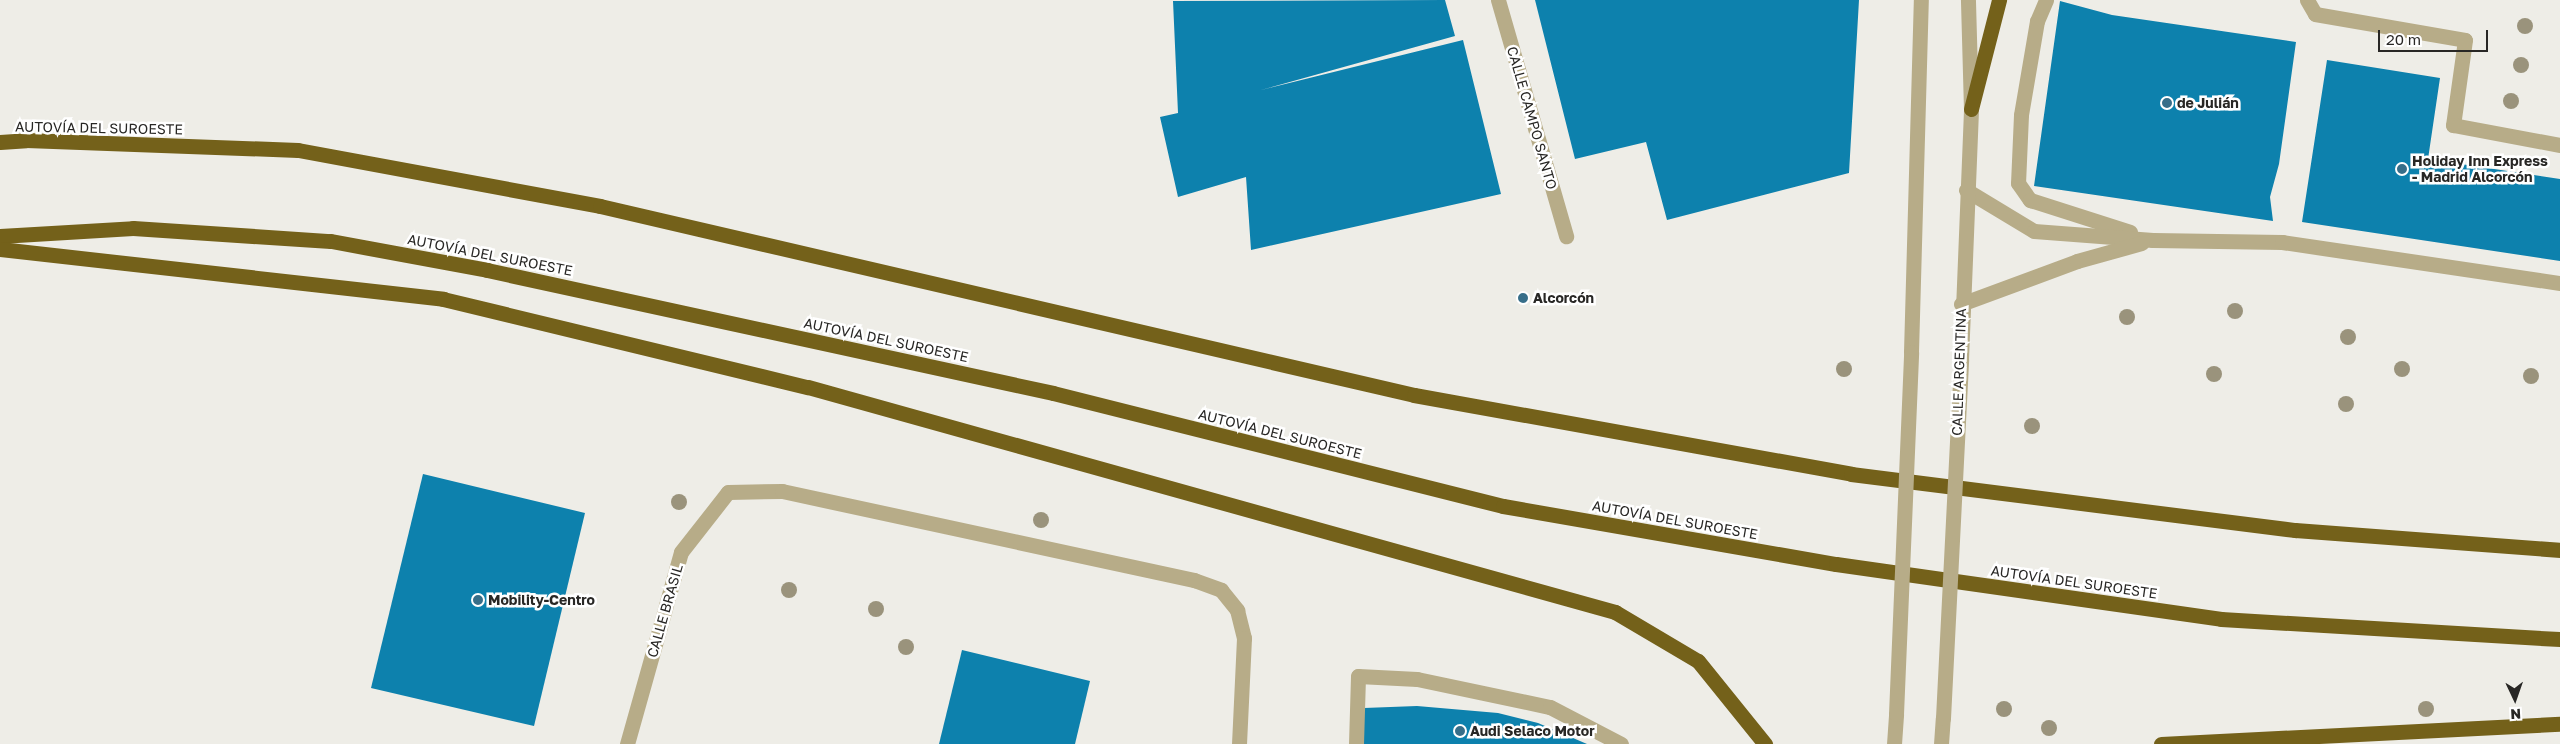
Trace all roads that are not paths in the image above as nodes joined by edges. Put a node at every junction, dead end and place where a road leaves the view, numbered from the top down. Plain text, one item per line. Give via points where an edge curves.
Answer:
1 (1498, 0) edge
2 (1921, 0) edge
3 (1968, 0) edge
4 (1999, 0) edge
5 (2046, 0) edge
6 (2307, 0) edge
7 (1971, 109) junction
8 (0, 142) edge
9 (2560, 145) edge
10 (1966, 190) junction
11 (0, 236) edge
12 (1566, 236) dead end
13 (2153, 240) junction
14 (0, 249) edge
15 (2560, 283) edge
16 (1961, 304) junction
17 (2560, 550) edge
18 (2560, 639) edge
19 (2560, 724) edge
20 (627, 744) edge
21 (1239, 744) edge
22 (1356, 744) edge
23 (1621, 744) edge
24 (1765, 744) edge
25 (1894, 744) edge
26 (1941, 744) edge
27 (2161, 744) edge

1 - 12 street, CALLE CAMPO SANTO
2 - 25 street, bridge via 1911,352
3 - 7 street, CALLE ARGENTINA
4 - 7 highway
5 - 13 street via 2037,21 2021,115 2018,183 2030,200
6 - 9 street via 2316,14 2465,40 2453,125
7 - 10 street, CALLE ARGENTINA
8 - 17 highway, AUTOVÍA DEL SUROESTE via 26,140 298,150 600,206 1414,395 1851,474 2295,530
10 - 13 street via 2034,231
10 - 16 street, CALLE ARGENTINA
11 - 18 highway, AUTOVÍA DEL SUROESTE via 133,228 331,240 487,270 1053,393 1503,506 1836,564 2221,619
13 - 15 street via 2282,242
13 - 16 street via 2078,261
14 - 24 highway via 443,299 808,388 1605,609 1698,662
16 - 26 street, CALLE ARGENTINA, bridge
19 - 27 highway
20 - 21 street, CALLE BRASIL via 682,552 728,492 782,491 1194,580 1221,590 1237,610 1244,638
22 - 23 street via 1358,676 1417,679 1550,707

